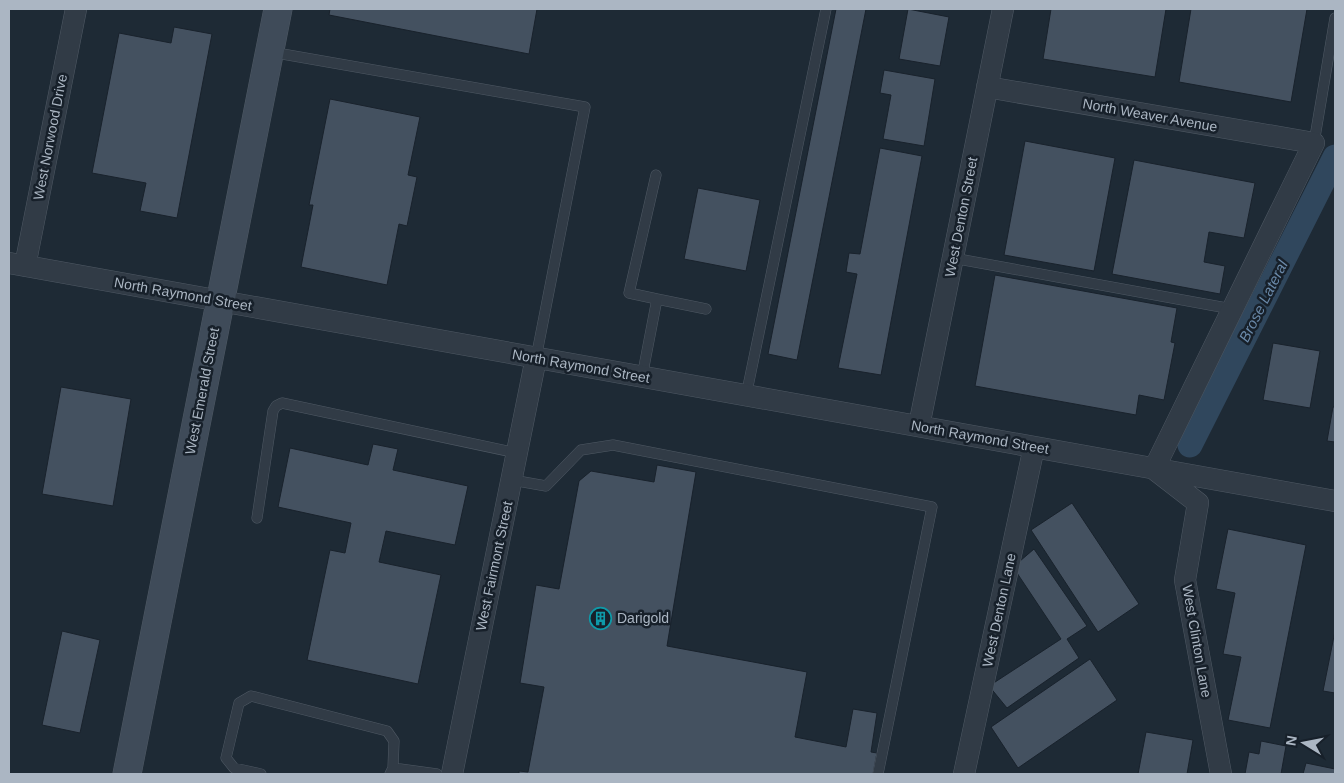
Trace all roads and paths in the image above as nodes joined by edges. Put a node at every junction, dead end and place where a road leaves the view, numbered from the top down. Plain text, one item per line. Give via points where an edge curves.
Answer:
1 (76, 9) edge
2 (278, 9) edge
3 (826, 9) edge
4 (1003, 9) edge
5 (1335, 18) edge
6 (269, 52) junction
7 (987, 87) junction
8 (1314, 143) junction
9 (656, 174) dead end
10 (953, 258) junction
11 (17, 264) edge
12 (657, 299) junction
13 (220, 302) junction
14 (706, 310) dead end
15 (1232, 310) junction
16 (536, 358) junction
17 (642, 377) junction
18 (746, 396) junction
19 (919, 426) junction
20 (1034, 447) junction
21 (517, 453) junction
22 (1154, 469) junction
23 (512, 480) junction
24 (1335, 501) edge
25 (257, 518) dead end
26 (391, 771) edge
27 (127, 774) edge
28 (261, 774) edge
29 (437, 774) edge
30 (452, 774) edge
31 (878, 774) edge
32 (964, 774) edge
33 (1221, 774) edge

1 - 11 street, West Norwood Drive
2 - 6 main road, West Emerald Street
3 - 18 lane
4 - 7 street, West Denton Street
5 - 8 lane
6 - 13 main road, West Emerald Street
6 - 16 lane via 585,108
7 - 8 street, North Weaver Avenue
7 - 10 street, West Denton Street
8 - 15 street
9 - 12 lane via 629,293
10 - 15 lane
10 - 19 street, West Denton Street
11 - 13 street, North Raymond Street
12 - 14 lane
12 - 17 lane
13 - 16 street, North Raymond Street
13 - 27 main road, West Emerald Street
15 - 22 street
16 - 17 street, North Raymond Street
16 - 21 street, West Fairmont Street
17 - 18 street, North Raymond Street
18 - 19 street, North Raymond Street
19 - 20 street, North Raymond Street
20 - 22 street, North Raymond Street
20 - 32 street, West Denton Lane
21 - 23 street, West Fairmont Street
21 - 25 lane via 282,403 273,411
22 - 24 street, North Raymond Street
22 - 33 street, West Clinton Lane via 1198,503 1185,580
23 - 30 street, West Fairmont Street
23 - 31 lane via 546,486 581,450 613,445 932,507
26 - 28 lane via 394,742 387,731 251,696 239,703 226,758 234,768
26 - 29 lane

